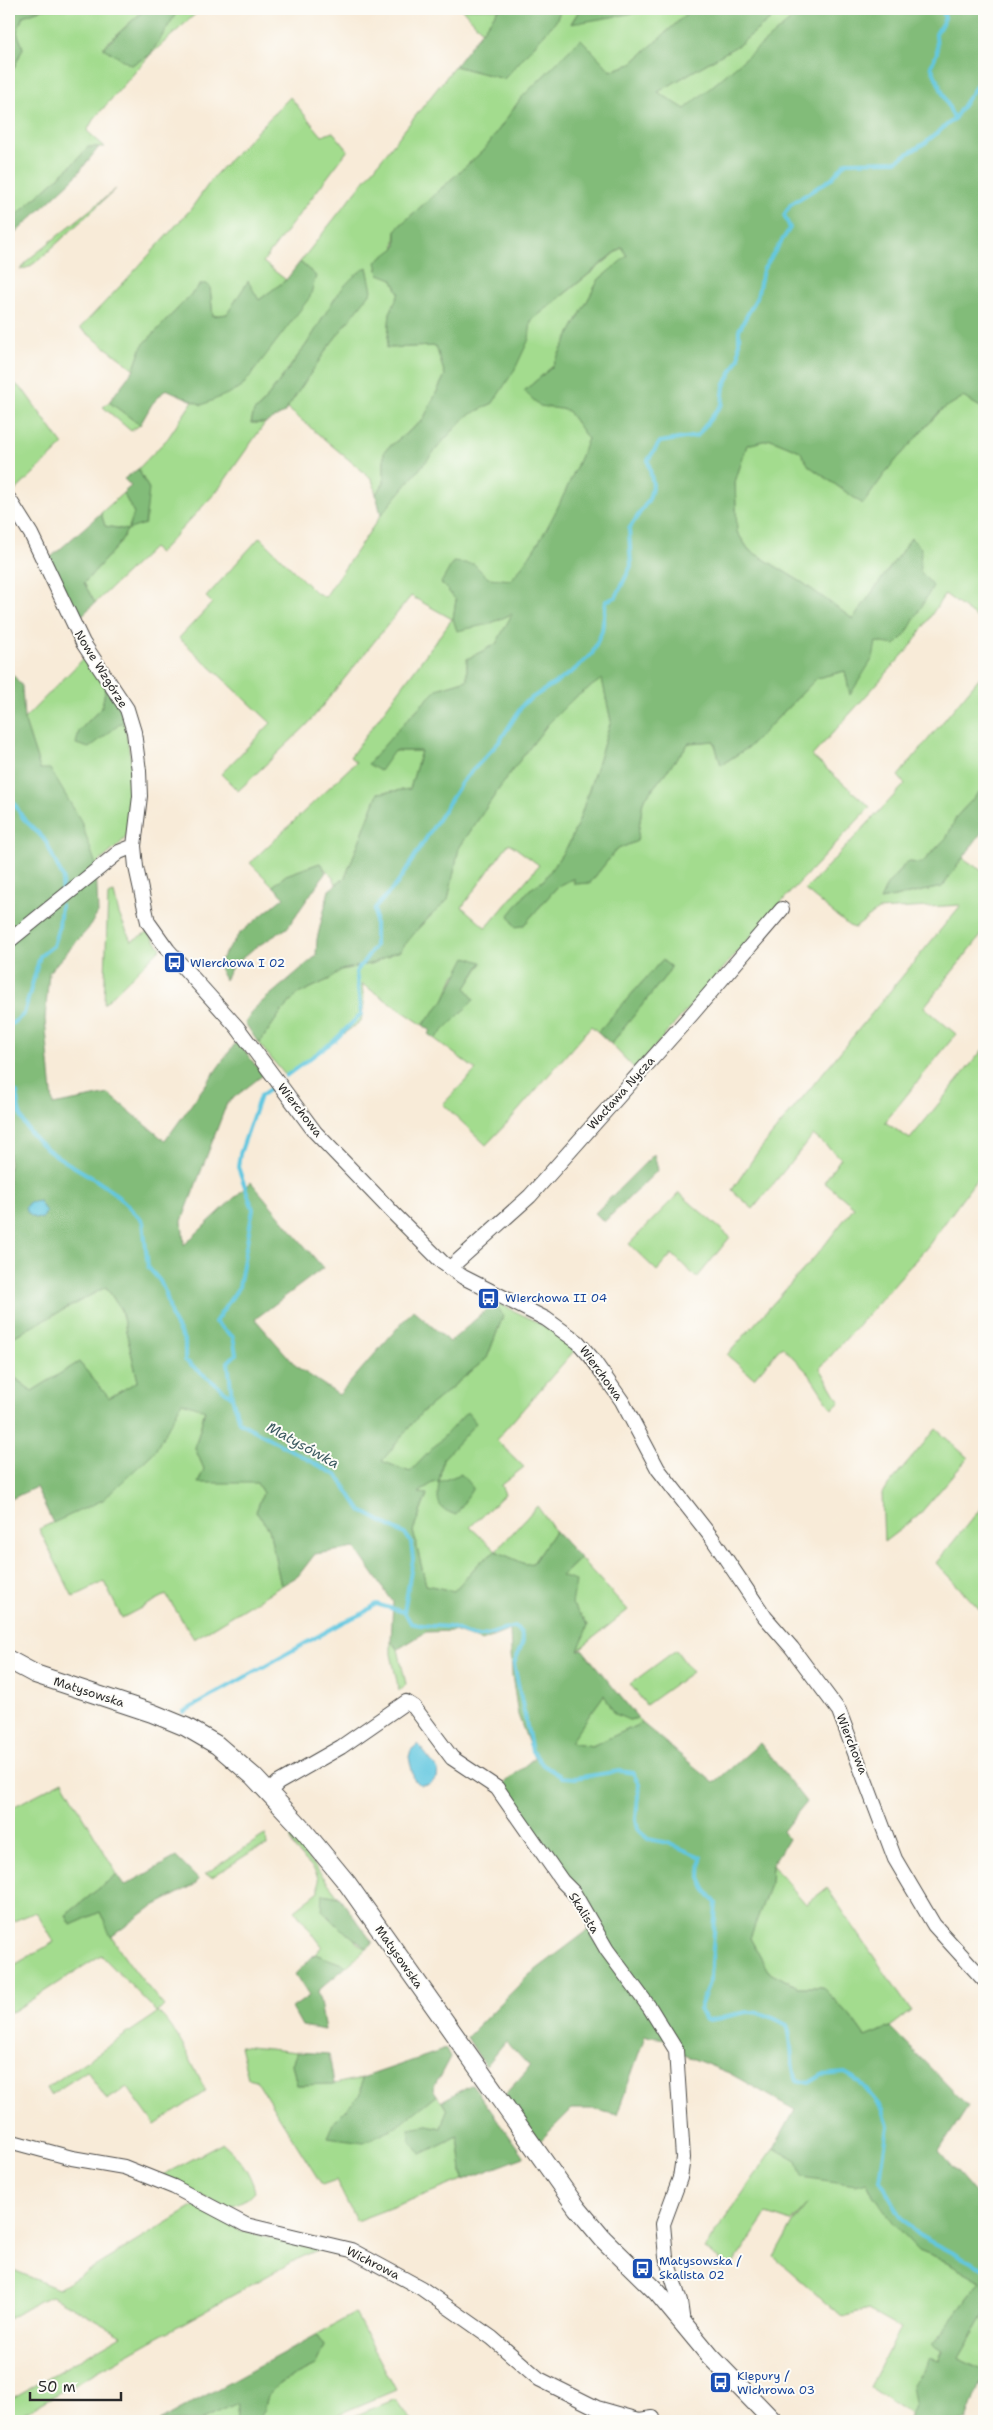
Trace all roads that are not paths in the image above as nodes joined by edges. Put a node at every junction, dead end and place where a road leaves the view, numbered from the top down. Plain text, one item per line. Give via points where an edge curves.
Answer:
1 (9, 499) edge
2 (134, 846) junction
3 (782, 909) dead end
4 (9, 941) edge
5 (450, 1268) junction
6 (9, 1660) edge
7 (269, 1792) junction
8 (984, 1980) edge
9 (9, 2142) edge
10 (683, 2323) junction
11 (654, 2418) dead end
12 (773, 2421) edge

1 - 2 street, Nowe Wzgórze via 31,534 83,643 127,709 134,732 139,771 140,796
2 - 4 street via 119,852
2 - 5 street, Wierchowa via 140,894 148,922 168,950 237,1027 315,1132
3 - 5 street, Wacława Nycza via 530,1196
5 - 8 street, Wierchowa via 546,1319 578,1342 591,1357 622,1401 658,1469 712,1538 765,1617 839,1711 895,1859 934,1925
6 - 7 street, Matysowska via 35,1674 152,1713 194,1732 230,1755
7 - 10 street, Matysowska via 352,1890 578,2208
7 - 10 street, Skalista via 278,1783 341,1747 406,1702 414,1707 452,1758 497,1788 562,1881 574,1893 607,1950 676,2050 683,2158 680,2178 663,2224 666,2257
9 - 11 street, Wichrowa via 124,2167 174,2187 246,2225 351,2250 421,2288 492,2338 539,2379 596,2408 639,2420
10 - 12 street, Matysowska

